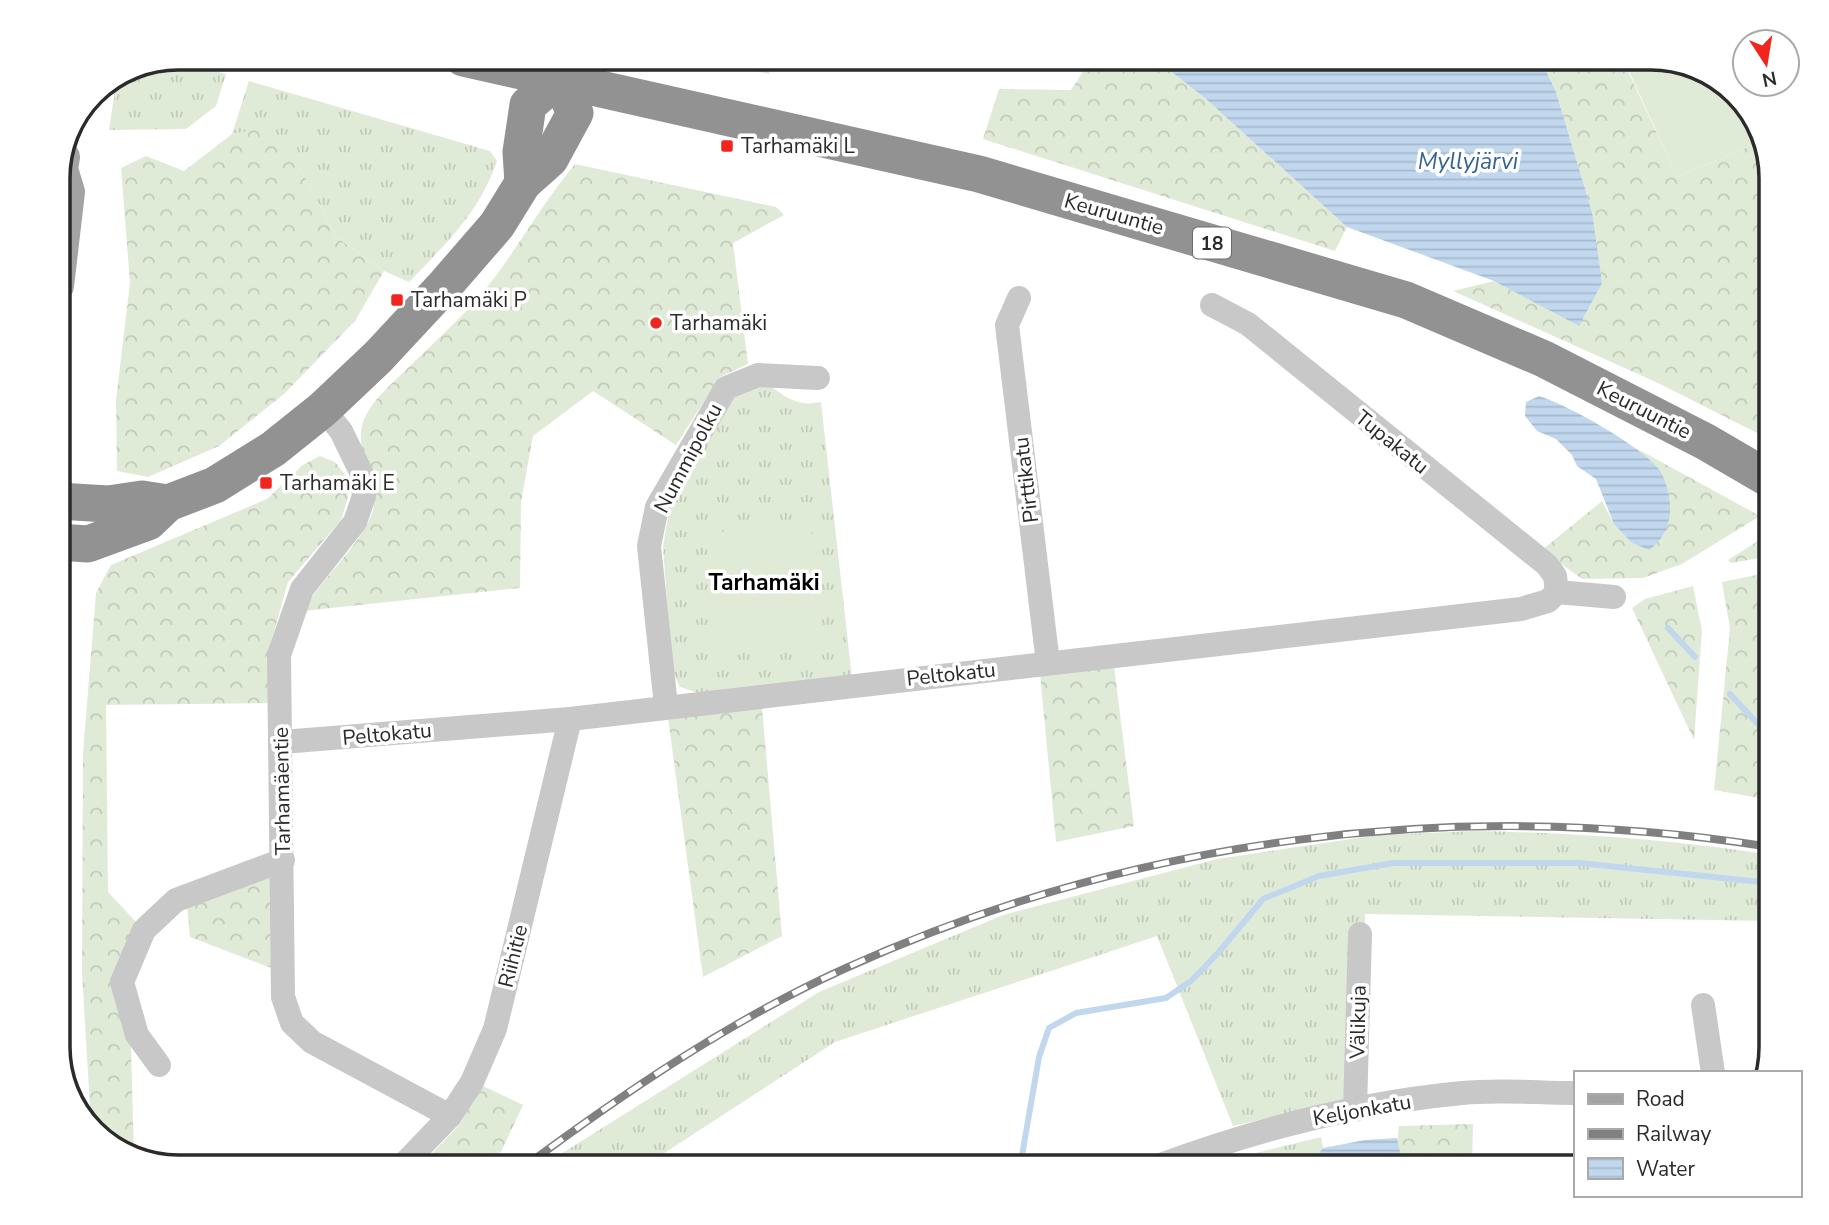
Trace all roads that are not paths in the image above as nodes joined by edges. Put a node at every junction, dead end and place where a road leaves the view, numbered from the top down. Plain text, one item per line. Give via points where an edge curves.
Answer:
1 (521, 70) edge
2 (559, 78) junction
3 (1019, 298) dead end
4 (1212, 304) dead end
5 (818, 378) dead end
6 (323, 409) junction
7 (1759, 473) edge
8 (70, 502) edge
9 (168, 503) junction
10 (70, 543) edge
11 (1557, 592) junction
12 (1614, 597) dead end
13 (1048, 663) junction
14 (666, 706) junction
15 (570, 719) junction
16 (282, 743) junction
17 (283, 860) junction
18 (1360, 933) dead end
19 (1703, 1005) dead end
20 (159, 1065) dead end
21 (1713, 1071) edge
22 (1574, 1093) edge
23 (1355, 1110) junction
24 (450, 1116) junction
25 (413, 1155) edge
26 (1187, 1155) edge

1 - 2 highway, Keuruuntie / 18
2 - 6 highway via 575,113 550,159 523,183 496,225 445,285
2 - 7 highway, Keuruuntie / 18 via 979,174 1406,300 1544,359
3 - 13 street, Pirttikatu via 1007,325
4 - 11 street, Tupakatu via 1248,324 1547,565 1555,576
5 - 14 street, Nummipolku via 758,375 726,388 657,507 649,547
6 - 9 highway via 250,464 215,485
6 - 16 street, Tarhamäentie via 341,431 361,472 364,496 355,522 302,589 279,655
8 - 9 highway via 108,504 142,499
9 - 10 highway via 148,523 88,544
11 - 12 street
11 - 13 street, Peltokatu via 1548,601 1521,609
13 - 14 street, Peltokatu
14 - 15 street, Peltokatu
15 - 16 street, Peltokatu
15 - 24 street, Riihitie via 495,1029 472,1082
16 - 17 street, Tarhamäentie
17 - 20 street via 176,900 144,930 122,982 137,1035
17 - 24 street, Tarhamäentie via 283,997 292,1023 312,1042
18 - 23 street, Välikuja
19 - 21 street
22 - 23 street, Keljonkatu via 1464,1092
23 - 26 street, Keljonkatu via 1295,1121
24 - 25 street, Riihitie

